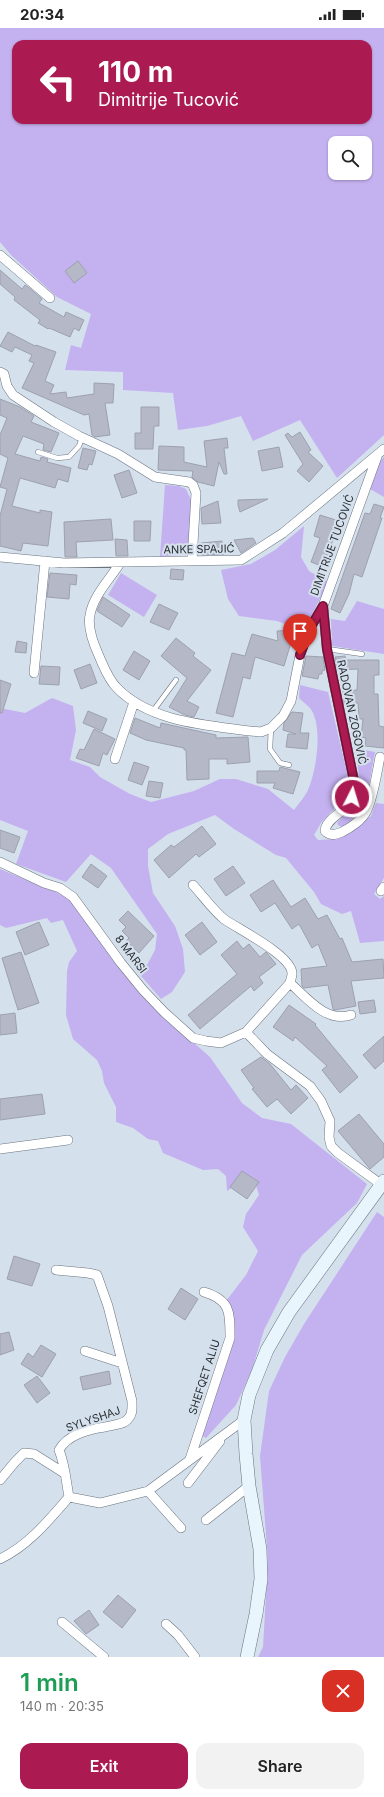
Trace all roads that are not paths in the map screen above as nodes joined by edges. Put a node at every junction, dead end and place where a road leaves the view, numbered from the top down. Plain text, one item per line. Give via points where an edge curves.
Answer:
1 (0, 255) edge
2 (50, 298) dead end
3 (0, 372) edge
4 (82, 438) junction
5 (381, 451) edge
6 (38, 452) dead end
7 (0, 558) edge
8 (45, 561) junction
9 (192, 561) junction
10 (120, 563) junction
11 (323, 606) junction
12 (327, 649) junction
13 (362, 654) dead end
14 (34, 673) dead end
15 (176, 680) dead end
16 (134, 702) junction
17 (153, 711) junction
18 (271, 728) junction
19 (380, 757) dead end
20 (115, 759) dead end
21 (289, 765) dead end
22 (0, 862) edge
23 (193, 885) dead end
24 (290, 983) junction
25 (351, 1015) dead end
26 (246, 1032) junction
27 (68, 1140) dead end
28 (0, 1149) edge
29 (383, 1183) edge
30 (56, 1270) dead end
31 (204, 1292) dead end
32 (85, 1351) dead end
33 (122, 1363) junction
34 (244, 1420) junction
35 (226, 1434) junction
36 (190, 1459) junction
37 (64, 1473) junction
38 (0, 1480) edge
39 (188, 1483) dead end
40 (249, 1486) junction
41 (148, 1491) junction
42 (69, 1497) junction
43 (206, 1520) dead end
44 (181, 1528) dead end
45 (0, 1559) edge
46 (62, 1622) dead end
47 (166, 1624) dead end
48 (104, 1657) edge
49 (195, 1657) edge
50 (246, 1657) edge

1 - 2 street
3 - 4 street via 4,374 13,395
4 - 6 lane via 79,446 69,457 57,458
4 - 9 street via 118,454 155,477 184,480 193,485 196,493
5 - 9 street, ANKE SPAJIĆ via 295,524 253,554 241,560
5 - 11 street, DIMITRIJE TUCOVIĆ
7 - 8 street, ANKE SPAJIĆ
8 - 10 street, ANKE SPAJIĆ
8 - 14 street
9 - 10 street, ANKE SPAJIĆ
10 - 16 street via 94,603 89,616 90,627 96,650 107,675 116,687
11 - 12 street, RADOVAN ZOGOVIĆ
11 - 18 street, DIMITRIJE TUCOVIĆ via 309,630 300,655 291,700
12 - 13 lane, RADOVAN ZOGOVIĆ
12 - 19 street, RADOVAN ZOGOVIĆ via 354,781 352,797 326,825 325,831 328,834 337,834 348,829 366,813
15 - 17 lane
16 - 17 street
16 - 20 street
17 - 18 street via 187,723 261,732
18 - 21 lane via 270,749 280,764
22 - 26 street, 8 MARSI via 60,888 73,897 143,990 193,1038 221,1043
23 - 24 street via 223,918 285,960 292,974
24 - 25 street via 330,1015 344,1018
24 - 26 street, 8 MARSI
26 - 29 street via 267,1054 310,1086 321,1101 330,1122 332,1146 338,1153
27 - 28 street
29 - 34 main road via 289,1312 268,1350 249,1396
30 - 33 street, SYLYSHAJ via 97,1275
31 - 36 street, SHEFQET ALIU via 218,1296 227,1306 230,1338
32 - 33 street
33 - 37 street, SYLYSHAJ via 132,1401 132,1411 128,1420 70,1437 59,1450
34 - 35 street
34 - 40 main road
35 - 36 street
35 - 39 street
36 - 41 street
37 - 38 street via 34,1454 24,1453
37 - 42 street, SYLYSHAJ
40 - 43 street
40 - 50 main road via 260,1549 261,1579
41 - 42 street via 100,1503
41 - 44 street
42 - 45 street via 26,1544
46 - 48 street
47 - 49 street

